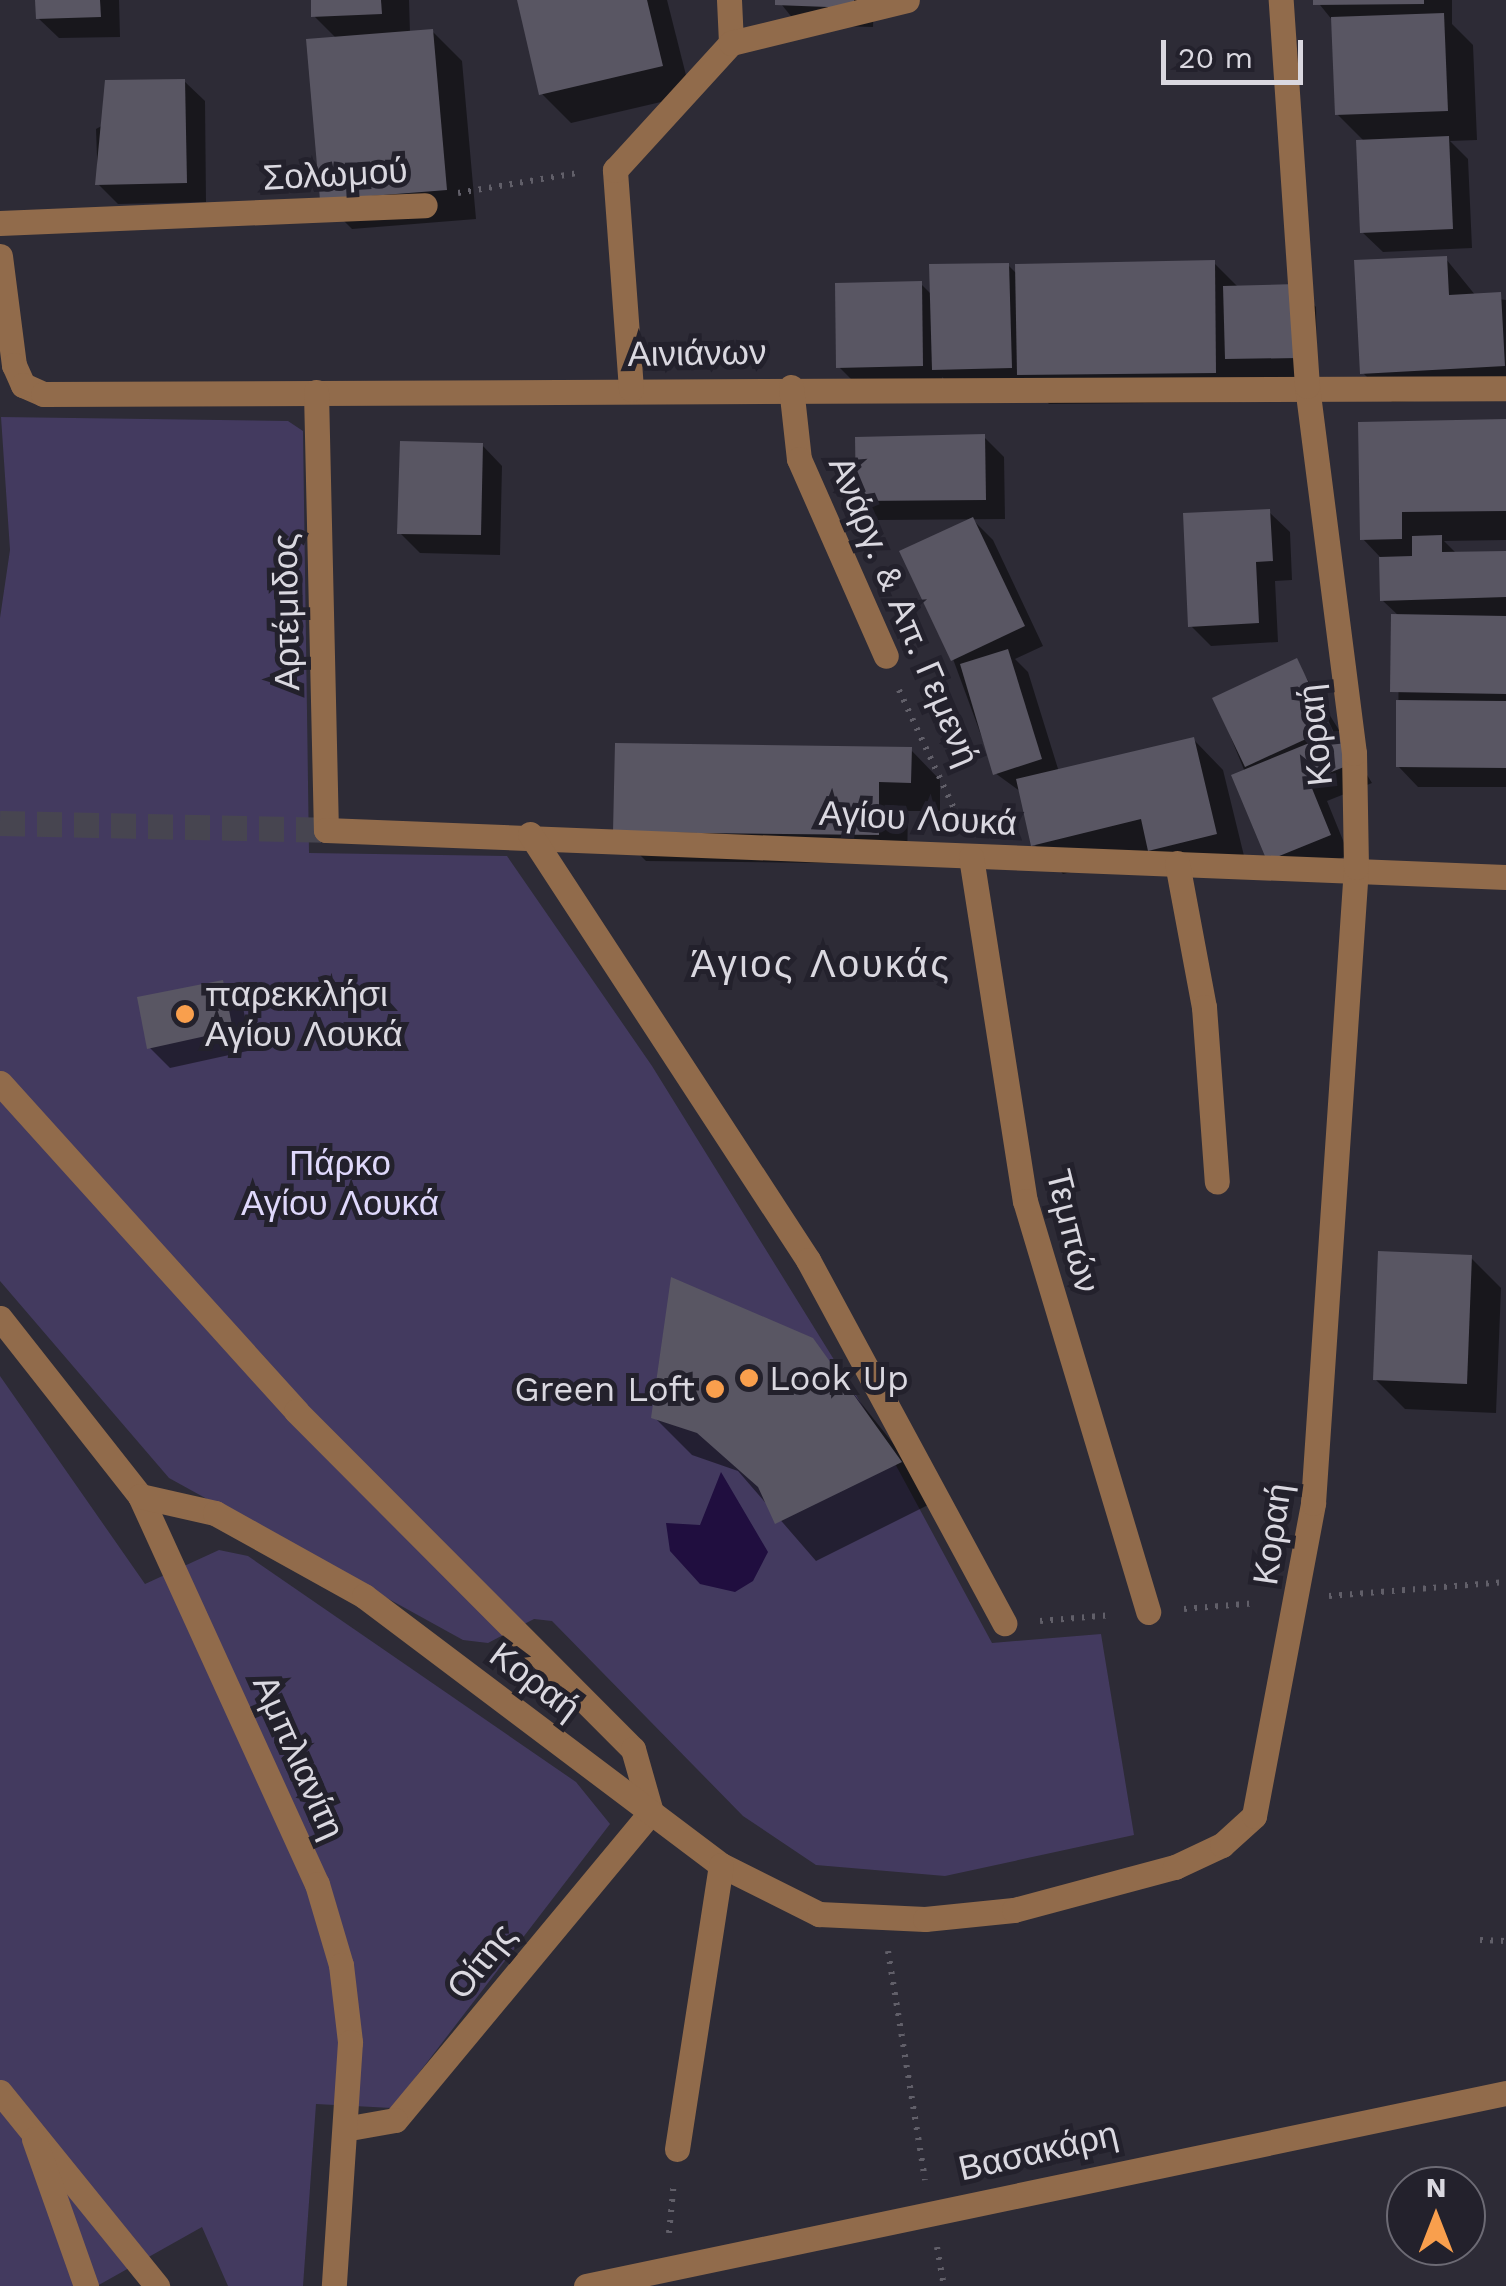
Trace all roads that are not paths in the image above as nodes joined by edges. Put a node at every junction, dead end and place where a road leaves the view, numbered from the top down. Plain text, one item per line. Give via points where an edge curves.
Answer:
1 (730, 0) edge
2 (907, 0) edge
3 (1280, 0) edge
4 (731, 43) junction
5 (424, 206) road end
6 (0, 223) edge
7 (0, 256) edge
8 (1307, 386) junction
9 (791, 387) junction
10 (1506, 388) edge
11 (631, 389) junction
12 (316, 392) junction
13 (886, 656) road end
14 (326, 830) joint
15 (530, 834) junction
16 (972, 857) junction
17 (1177, 863) junction
18 (1356, 867) junction
19 (1506, 876) edge
20 (0, 1083) edge
21 (1218, 1182) dead end
22 (0, 1318) edge
23 (140, 1496) junction
24 (1148, 1612) dead end
25 (1004, 1624) dead end
26 (651, 1812) junction
27 (721, 1865) junction
28 (0, 2092) edge
29 (1506, 2093) edge
30 (28, 2125) junction
31 (350, 2128) junction
32 (678, 2150) road end
33 (86, 2286) edge
34 (158, 2286) edge
35 (334, 2286) edge
36 (586, 2286) edge

1 - 4 street
2 - 4 street
3 - 8 street, Κοραή
4 - 11 street via 614,170
5 - 6 street, Σολωμού
7 - 12 street, Αινιάνων via 14,365 33,392
8 - 9 street, Αινιάνων
8 - 10 street, Αινιάνων
8 - 18 street, Κοραή via 1354,753
9 - 11 street, Αινιάνων
9 - 13 street, Ανάργ. & Απ. Γεμενή via 799,459
11 - 12 street, Αινιάνων
12 - 14 street, Αρτέμιδος
14 - 15 street, Αγίου Λουκά
15 - 16 street, Αγίου Λουκά
15 - 25 street via 824,1287
16 - 17 street, Αγίου Λουκά
16 - 24 street, Τεμπών via 1025,1201
17 - 18 street, Αγίου Λουκά
17 - 21 street via 1204,1007
18 - 19 street, Αγίου Λουκά
18 - 27 street, Κοραή via 1315,1488 1257,1808 1222,1845 1175,1866 1014,1910 883,1920 820,1914
20 - 26 street via 296,1410 632,1748
22 - 23 street, Αμπλιανίτη
23 - 26 street, Κοραή via 215,1512 364,1596
23 - 31 street, Αμπλιανίτη via 331,1926 348,2023
26 - 27 street, Κοραή
26 - 31 street, Οίτης via 395,2120
27 - 32 street
28 - 30 street
29 - 36 street, Βασακάρη
30 - 33 street
30 - 34 street
31 - 35 street, Αμπλιανίτη

